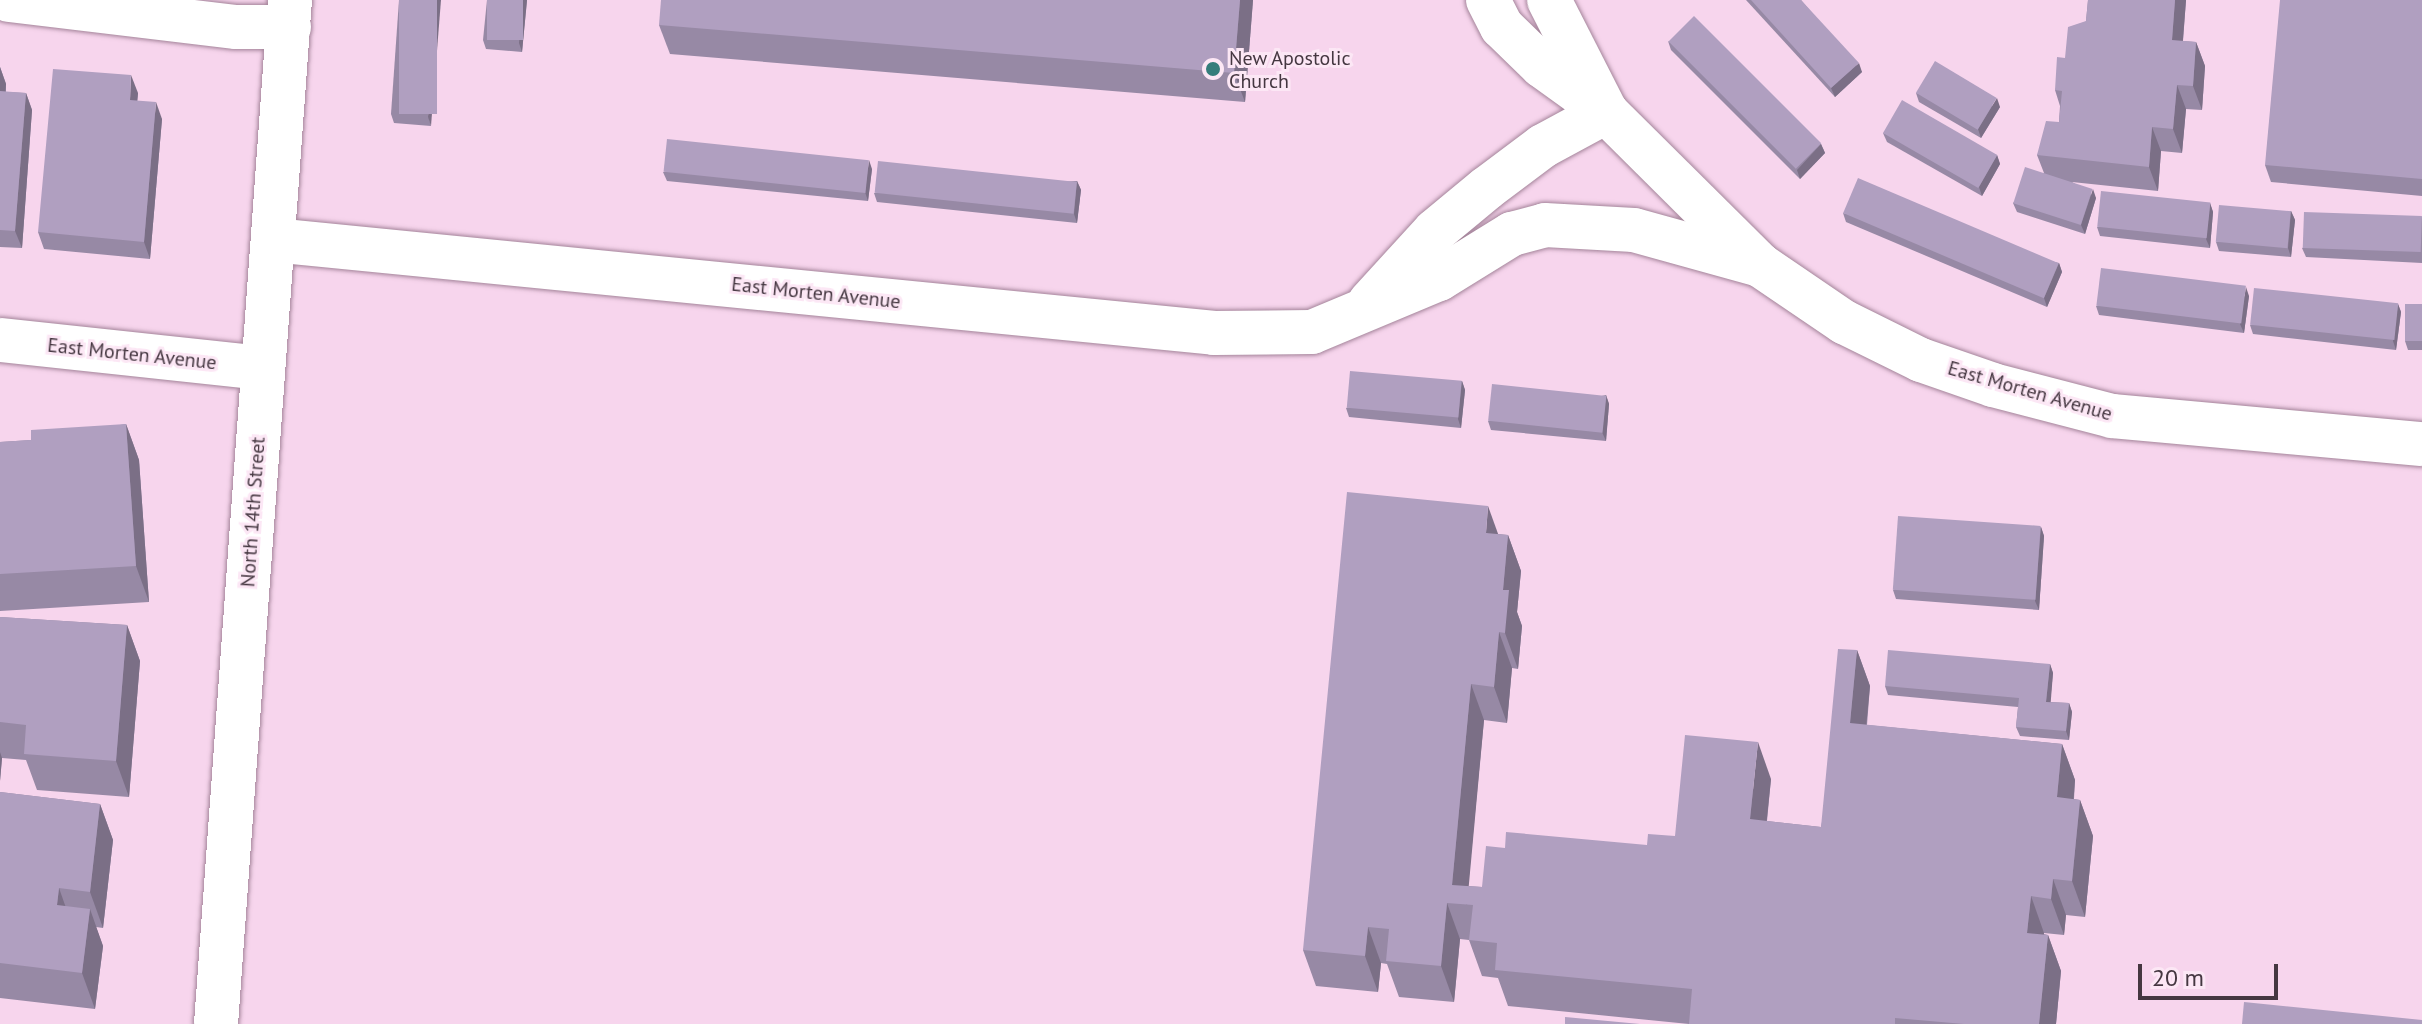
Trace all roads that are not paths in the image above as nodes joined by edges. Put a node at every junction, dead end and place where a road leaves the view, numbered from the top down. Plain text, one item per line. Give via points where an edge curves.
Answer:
1 (9, 0) edge
2 (1488, 0) edge
3 (1549, 0) edge
4 (290, 14) edge
5 (1606, 112) junction
6 (273, 240) junction
7 (1760, 265) junction
8 (1358, 316) junction
9 (0, 340) edge
10 (263, 368) junction
11 (2422, 444) edge
12 (216, 1024) edge

1 - 4 street via 236,27
2 - 5 street via 1502,27 1542,66
3 - 5 street
4 - 6 street, North 14th Street
5 - 7 street, East Morten Avenue
5 - 8 street, East Morten Avenue via 1543,146 1487,188 1435,231
6 - 8 street, East Morten Avenue via 1214,333 1312,332
6 - 10 street, North 14th Street
7 - 8 street, East Morten Avenue via 1634,230 1545,225 1512,234 1439,279
7 - 11 street, East Morten Avenue via 1844,322 1921,360 2077,408 2112,416
9 - 10 street, East Morten Avenue
10 - 12 street, North 14th Street

